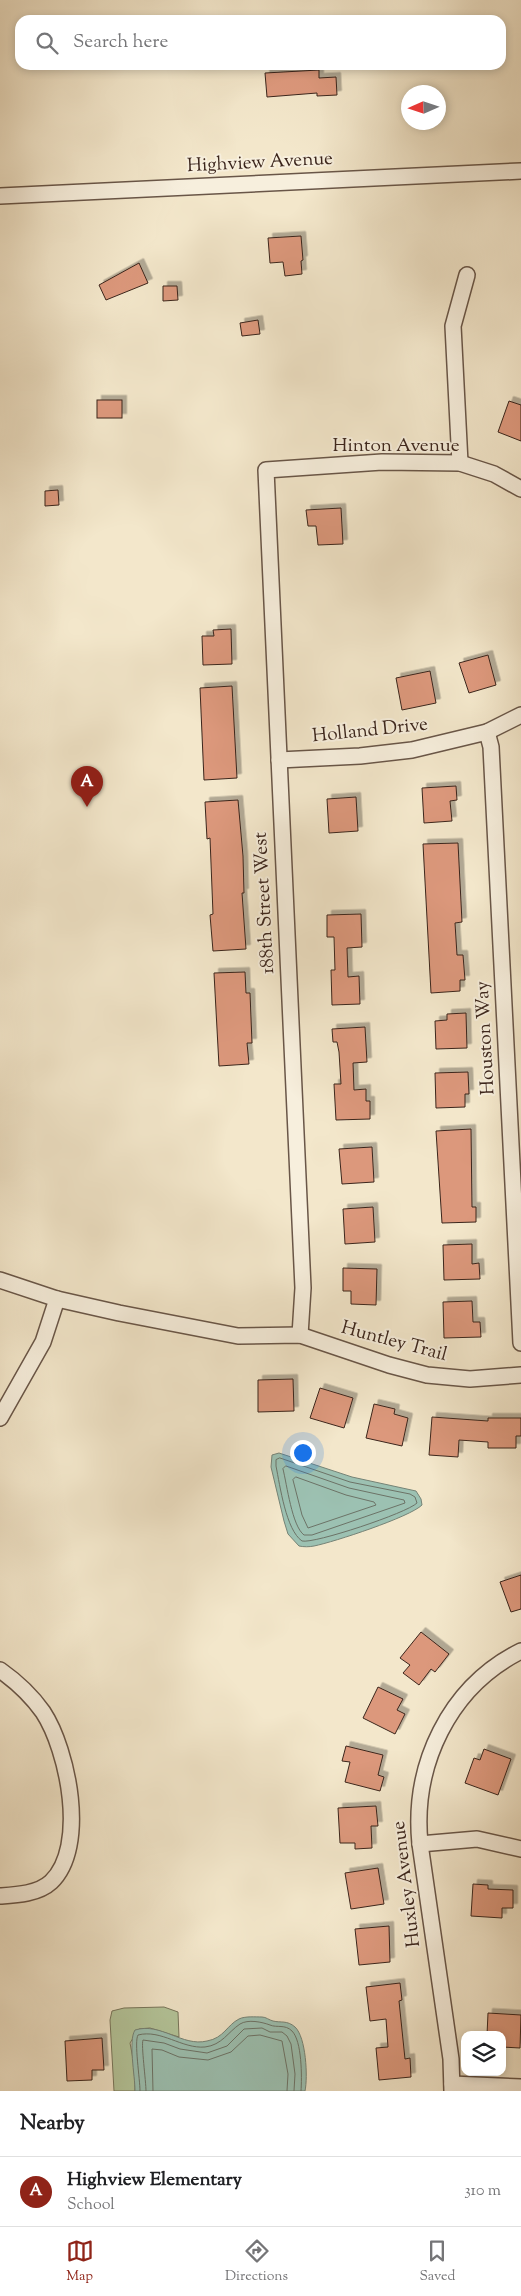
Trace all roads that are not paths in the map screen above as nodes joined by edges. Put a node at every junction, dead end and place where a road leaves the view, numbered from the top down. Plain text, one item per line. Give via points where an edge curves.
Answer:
1 (521, 171) edge
2 (0, 196) edge
3 (467, 275) dead end
4 (460, 463) junction
5 (266, 470) joint
6 (521, 489) edge
7 (521, 715) edge
8 (486, 732) junction
9 (279, 760) junction
10 (0, 1280) edge
11 (57, 1299) junction
12 (300, 1335) junction
13 (521, 1343) edge
14 (521, 1375) edge
15 (0, 1418) edge
16 (521, 1651) edge
17 (0, 1670) edge
18 (420, 1844) junction
19 (521, 1849) edge
20 (0, 1896) edge
21 (452, 2087) edge
22 (521, 2088) edge

1 - 2 street, Highview Avenue
3 - 4 street via 453,326
4 - 5 street, Hinton Avenue via 382,462
4 - 6 street, Hinton Avenue via 494,474
5 - 9 street, 188th Street West
7 - 8 street, Holland Drive
8 - 9 street, Holland Drive via 412,750
8 - 13 street, Houston Way via 491,747
9 - 12 street, 188th Street West via 303,1288
10 - 11 street, Huntley Trail
11 - 12 street, Huntley Trail via 238,1336
11 - 15 street via 43,1342
12 - 14 street, Huntley Trail via 427,1375 470,1379
16 - 18 street, Huxley Avenue via 500,1663 474,1685 443,1726 429,1757 420,1790
17 - 20 street via 30,1694 57,1738 68,1788 71,1842 58,1874 49,1883 19,1895
18 - 19 street via 462,1839
18 - 21 street, Huxley Avenue
21 - 22 street

